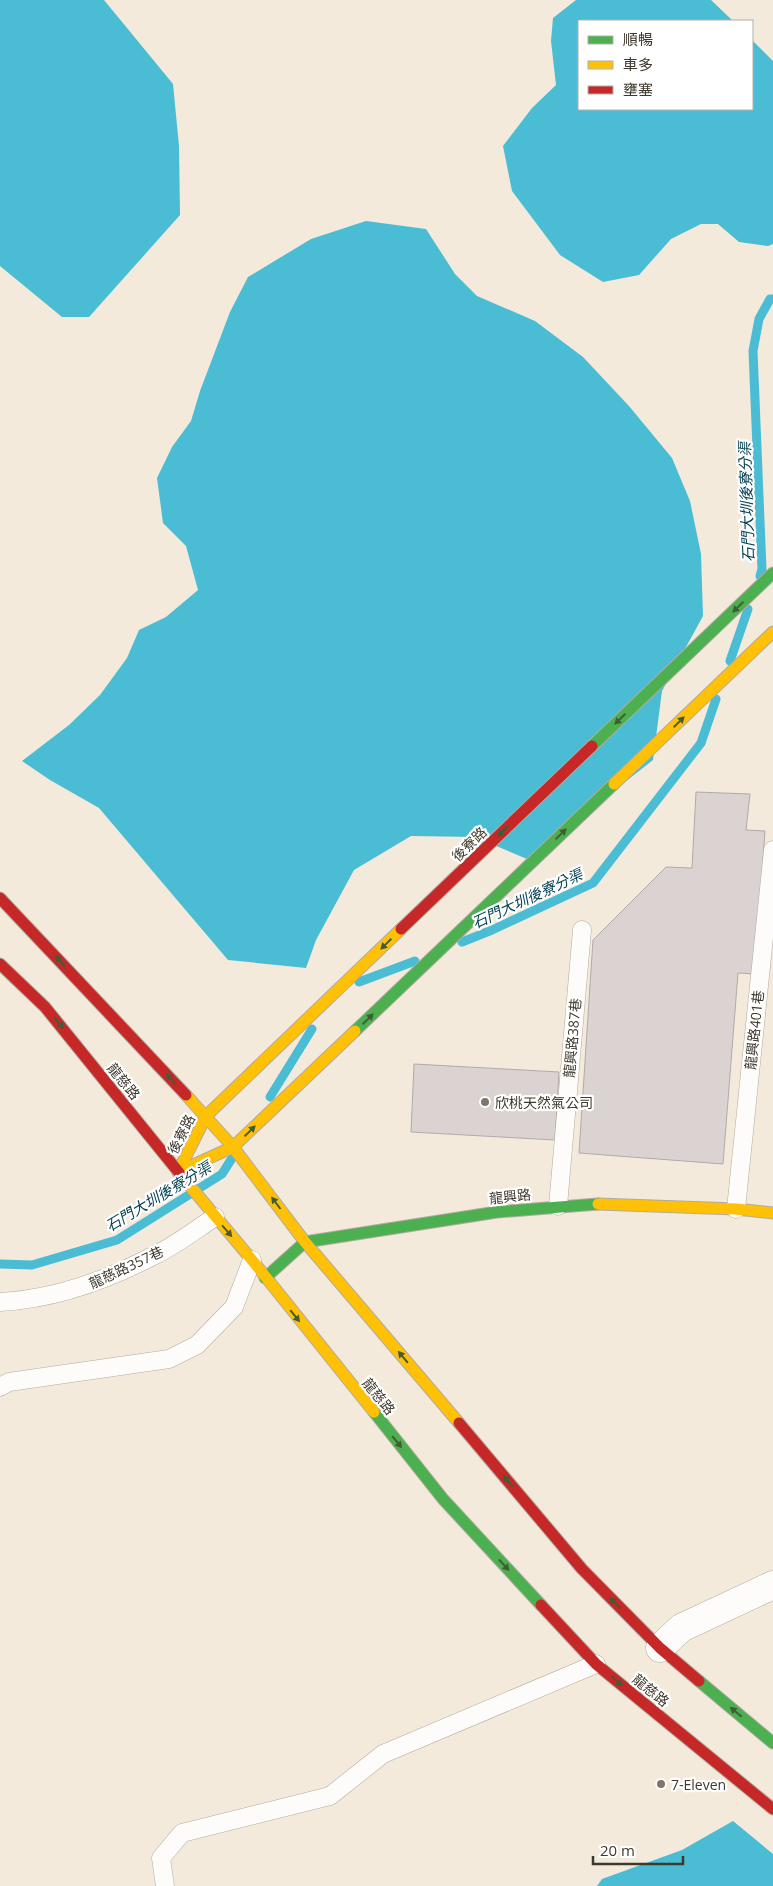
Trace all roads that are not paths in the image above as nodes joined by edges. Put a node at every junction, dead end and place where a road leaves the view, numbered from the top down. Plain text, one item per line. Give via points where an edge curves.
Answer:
1 (773, 573) edge
2 (773, 632) edge
3 (773, 850) edge
4 (0, 898) edge
5 (582, 930) dead end
6 (0, 964) edge
7 (206, 1116) junction
8 (233, 1147) junction
9 (178, 1172) junction
10 (558, 1206) junction
11 (736, 1210) junction
12 (773, 1214) edge
13 (215, 1218) junction
14 (305, 1242) junction
15 (252, 1260) junction
16 (265, 1278) junction
17 (0, 1302) edge
18 (0, 1387) edge
19 (773, 1585) edge
20 (660, 1648) junction
21 (596, 1664) junction
22 (773, 1743) edge
23 (773, 1809) edge
24 (165, 1886) edge

1 -> 7 street, 後寮路
8 -> 2 street, 後寮路
3 - 11 lane, 龍興路401巷
7 -> 4 street
5 - 10 lane, 龍興路387巷
6 -> 9 street, 龍慈路 via 45,1007
7 - 8 street
7 - 9 street, 後寮路
8 - 9 street, 後寮路
14 -> 8 street
9 - 13 street, 龍慈路
10 - 11 street, 龍興路 via 591,1204
10 - 14 street, 龍興路 via 497,1212
11 - 12 street, 龍興路
13 -> 15 street, 龍慈路
13 - 17 lane, 龍慈路357巷 via 155,1256 89,1285 25,1301
14 - 16 street
20 -> 14 street via 582,1569
15 - 16 street, 龍慈路
15 - 18 lane via 234,1307 197,1345 169,1359 9,1382
16 -> 21 street, 龍慈路 via 443,1499
19 - 20 street via 681,1628
22 -> 20 street
21 -> 23 street, 龍慈路
21 - 24 lane via 383,1754 330,1796 182,1833 161,1858

